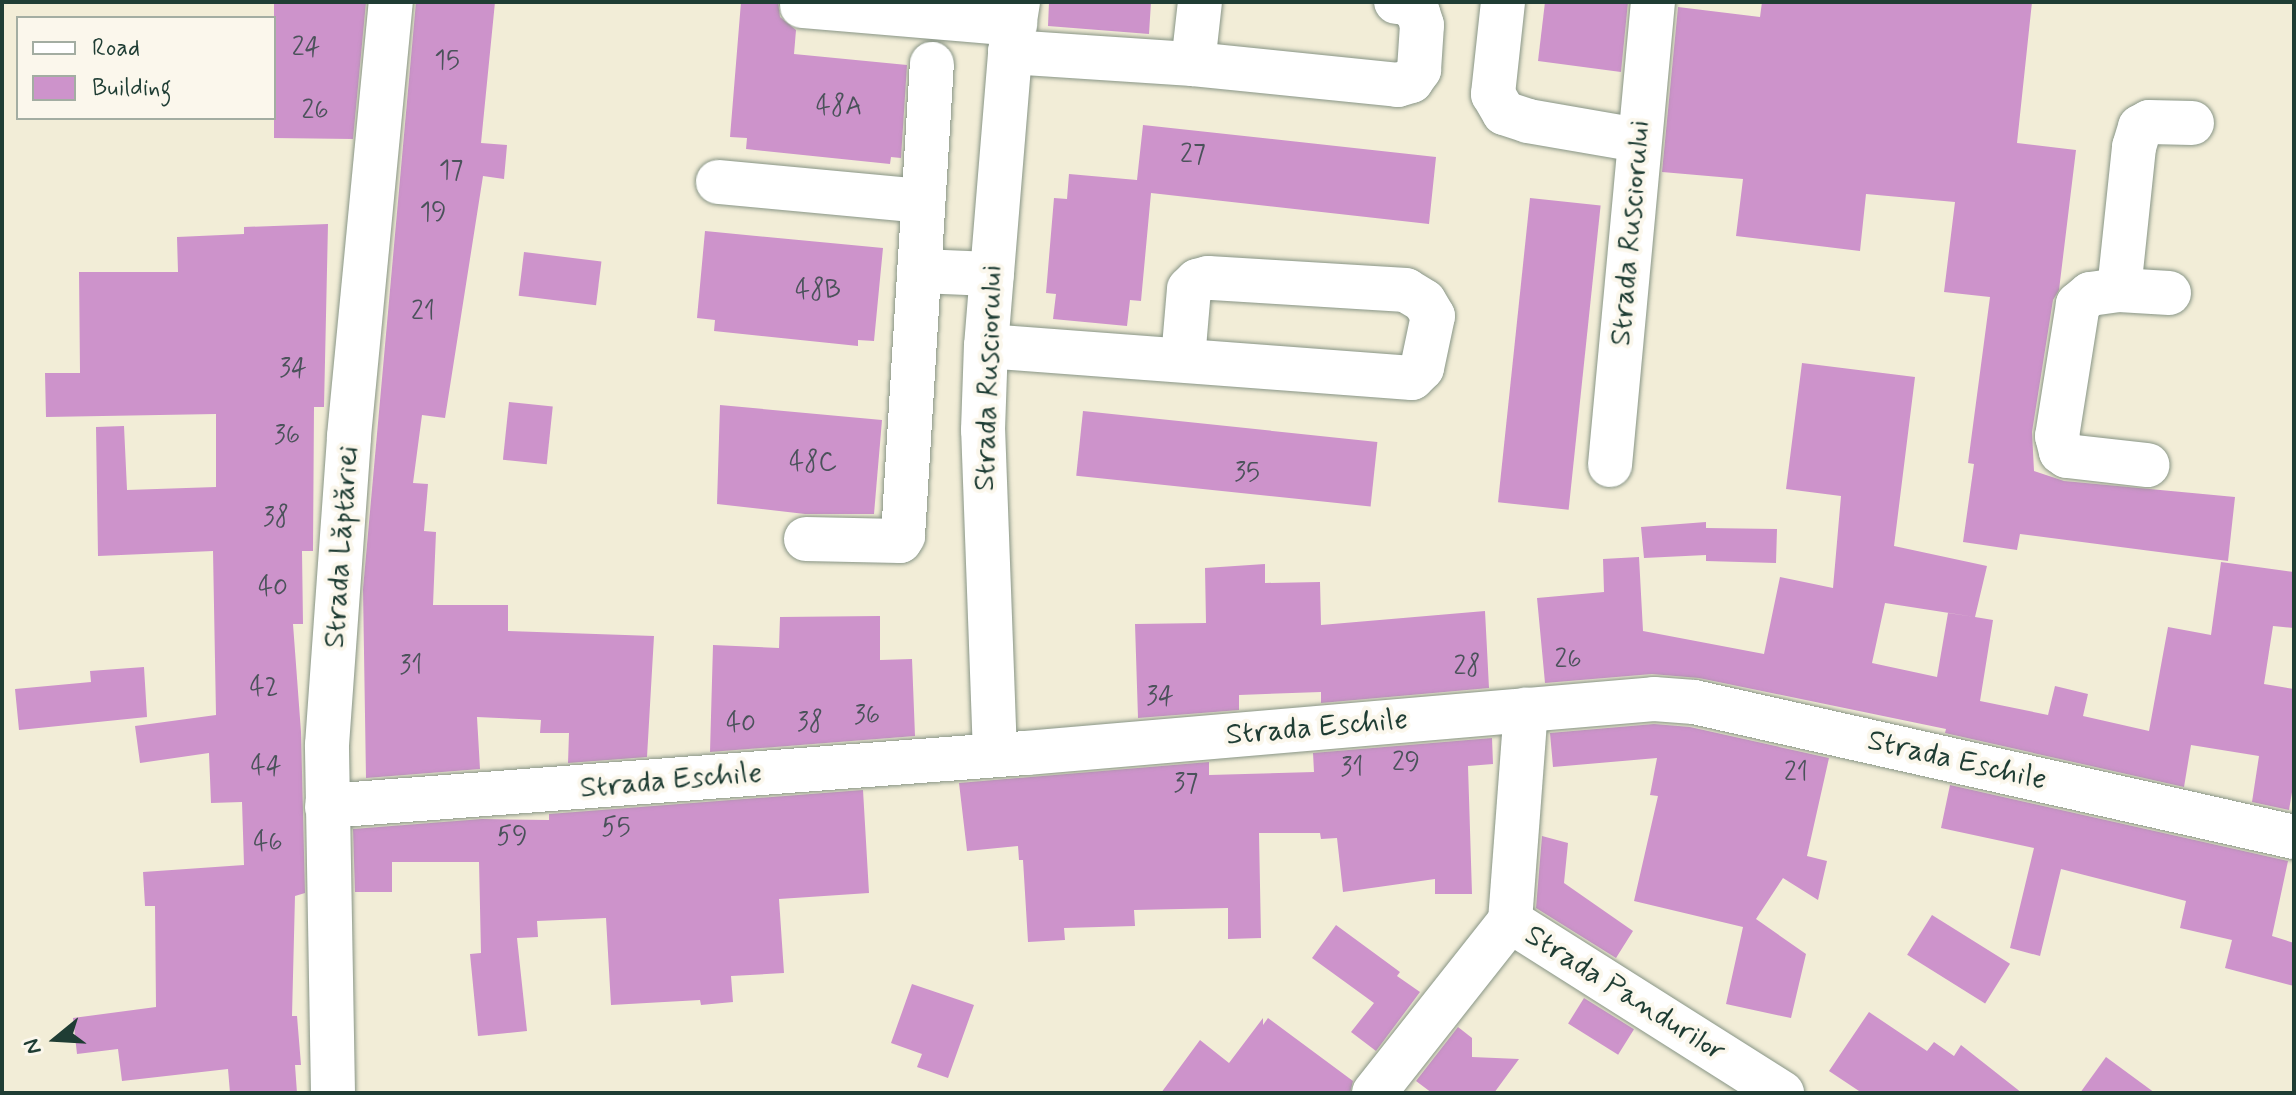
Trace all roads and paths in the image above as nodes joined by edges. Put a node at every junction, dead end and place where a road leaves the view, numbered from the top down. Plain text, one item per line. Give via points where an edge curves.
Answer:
1 (391, 2) edge
2 (1200, 2) edge
3 (1396, 2) edge
4 (1503, 2) edge
5 (1653, 2) edge
6 (802, 6) dead end
7 (1014, 26) edge
8 (932, 64) dead end
9 (1193, 64) junction
10 (2192, 123) dead end
11 (1638, 140) junction
12 (718, 182) dead end
13 (923, 201) junction
14 (919, 271) junction
15 (992, 274) junction
16 (2119, 290) junction
17 (2169, 293) dead end
18 (986, 346) junction
19 (1183, 359) junction
20 (1610, 465) dead end
21 (2147, 465) dead end
22 (806, 539) dead end
23 (1526, 710) junction
24 (995, 754) junction
25 (327, 806) junction
26 (2294, 837) edge
27 (1510, 921) junction
28 (333, 1093) edge
29 (1374, 1093) edge
30 (1782, 1093) edge

1 - 25 street, Strada Lăptăriei via 349,436
2 - 9 street
3 - 9 street via 1408,3 1422,25 1419,70 1411,81 1398,85
4 - 11 street via 1493,94 1504,113
5 - 11 street, Strada Rusciorului
6 - 7 street
7 - 9 street
7 - 15 street, Strada Rusciorului
8 - 13 street
10 - 16 street via 2149,122 2140,127
11 - 20 street, Strada Rusciorului
12 - 13 street
13 - 14 street
14 - 15 street
14 - 22 street via 903,536 900,541
15 - 18 street, Strada Rusciorului
16 - 17 street
16 - 21 street via 2090,294 2078,304 2057,436 2067,456
18 - 19 street
18 - 24 street, Strada Rusciorului via 983,508
19 - 19 street via 1412,378 1422,368 1433,316 1424,301 1406,290 1208,278 1189,289
23 - 24 street, Strada Eschile
23 - 26 street, Strada Eschile via 1654,699 1694,702
23 - 27 street
24 - 25 street, Strada Eschile
25 - 28 street, Strada Lăptăriei
27 - 29 street
27 - 30 street, Strada Pandurilor

